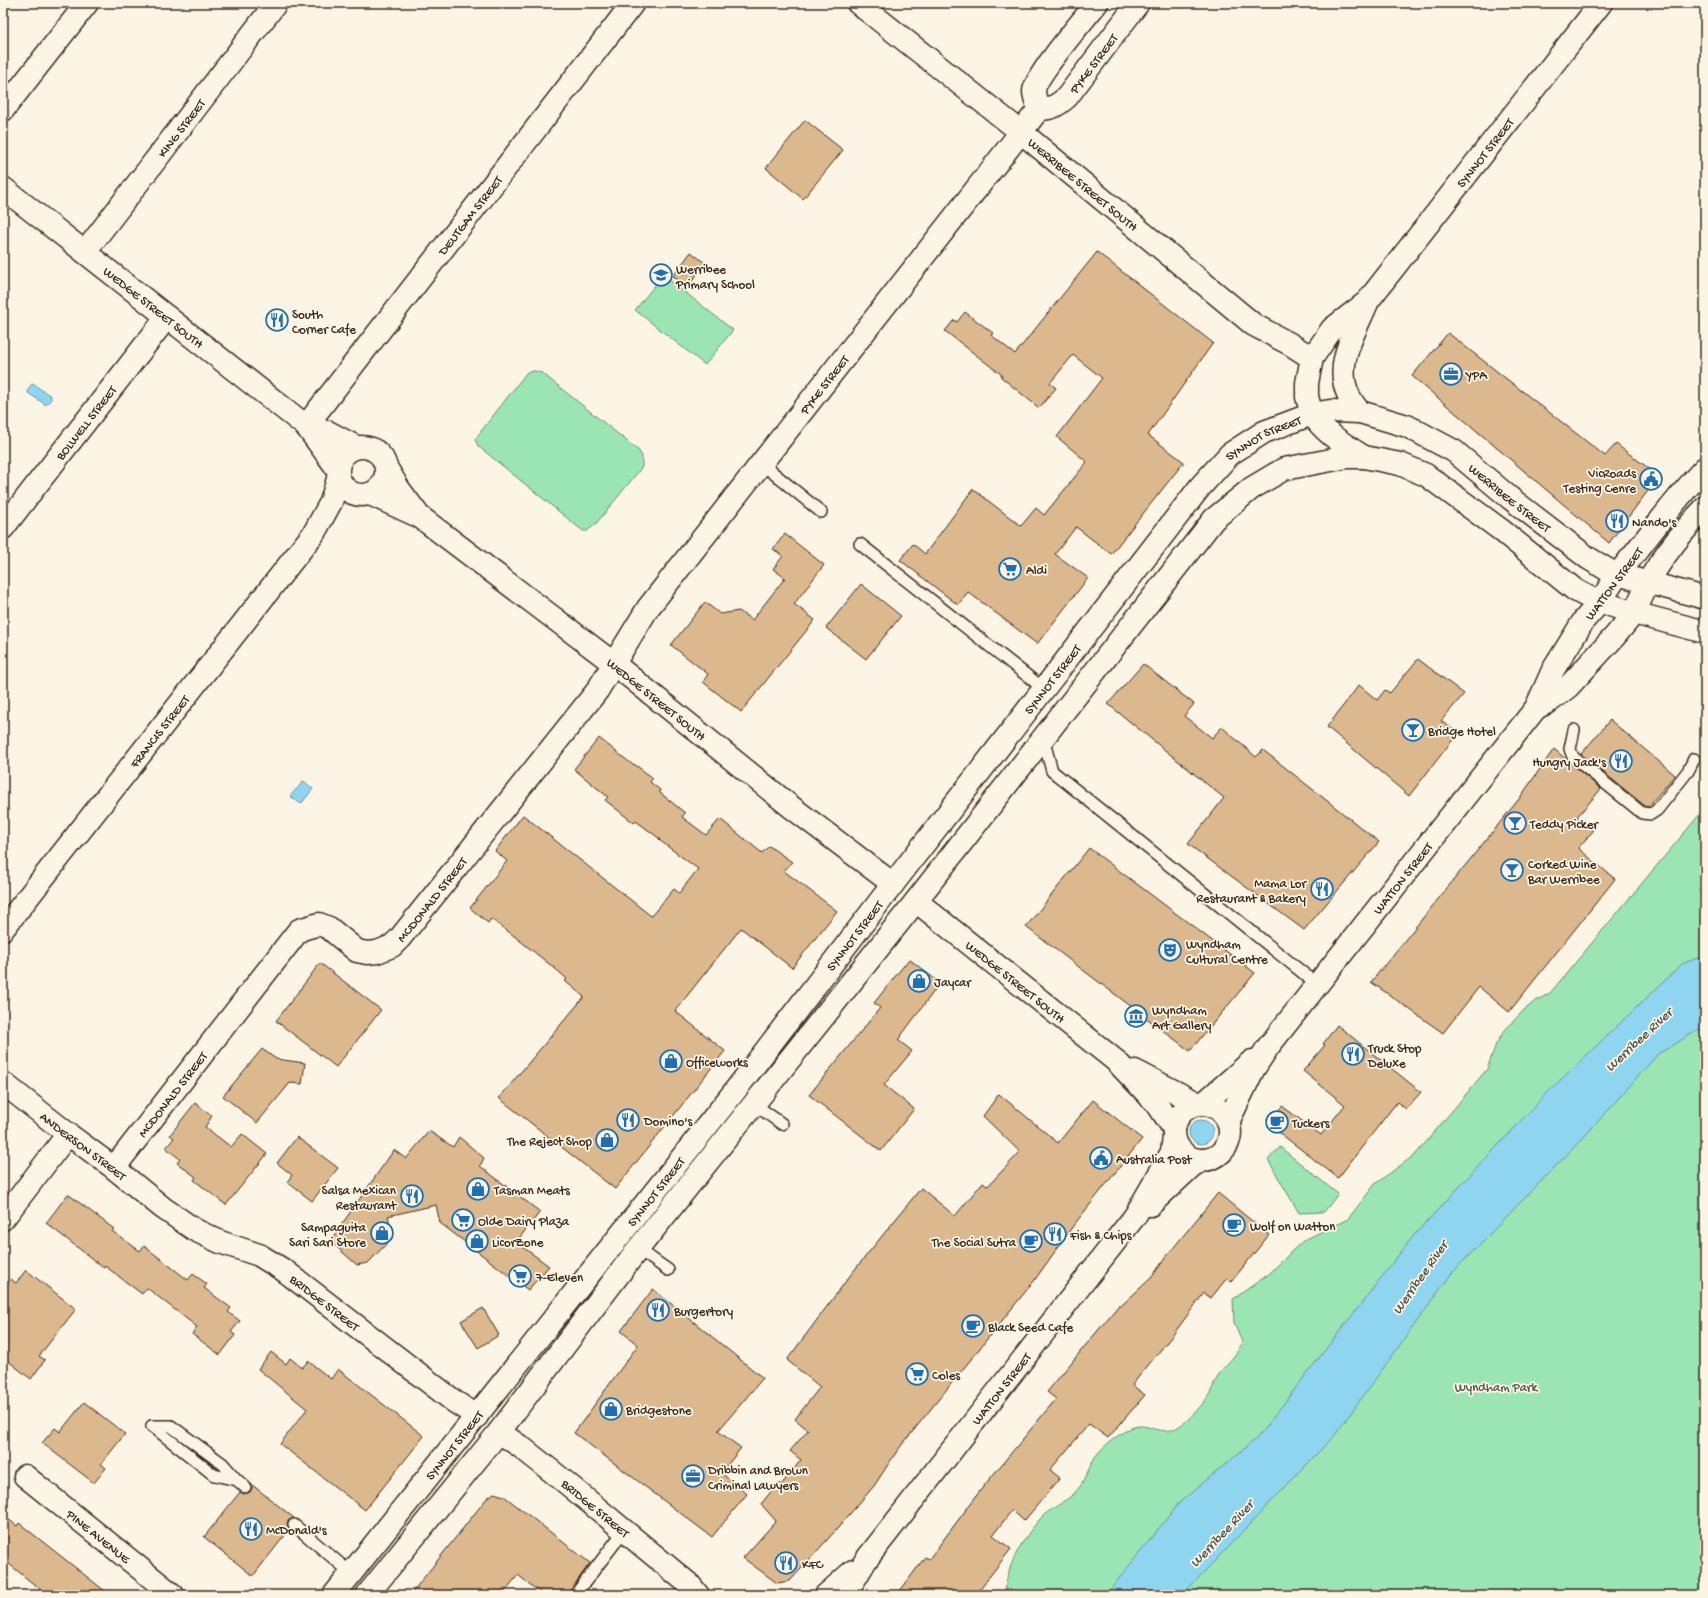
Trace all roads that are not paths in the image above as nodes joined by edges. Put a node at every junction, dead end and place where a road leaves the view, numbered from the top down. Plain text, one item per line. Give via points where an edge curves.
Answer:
1 (87, 3) edge
2 (276, 3) edge
3 (633, 3) edge
4 (858, 3) edge
5 (1097, 3) edge
6 (1138, 3) edge
7 (1602, 3) edge
8 (1039, 109) junction
9 (3, 110) edge
10 (1021, 132) junction
11 (3, 188) edge
12 (85, 252) junction
13 (1367, 302) junction
14 (167, 317) junction
15 (1312, 358) junction
16 (1360, 412) junction
17 (1312, 414) junction
18 (306, 426) junction
19 (356, 447) junction
20 (1364, 457) junction
21 (761, 463) junction
22 (386, 467) junction
23 (1705, 468) edge
24 (338, 473) junction
25 (365, 494) junction
26 (1705, 508) edge
27 (821, 512) dead end
28 (420, 516) junction
29 (3, 528) edge
30 (314, 533) junction
31 (860, 544) dead end
32 (1618, 574) junction
33 (1648, 583) junction
34 (1705, 598) edge
35 (1600, 602) junction
36 (1634, 613) junction
37 (1705, 632) edge
38 (613, 663) junction
39 (1044, 689) junction
40 (1071, 703) junction
41 (1536, 708) junction
42 (1574, 730) dead end
43 (1043, 738) junction
44 (1694, 759) dead end
45 (893, 884) junction
46 (916, 901) junction
47 (3, 929) edge
48 (1318, 985) junction
49 (1268, 1047) junction
50 (1116, 1061) junction
51 (3, 1083) edge
52 (734, 1092) junction
53 (754, 1104) junction
54 (1201, 1104) junction
55 (1228, 1122) junction
56 (782, 1124) dead end
57 (1174, 1133) junction
58 (68, 1134) junction
59 (1204, 1160) junction
60 (114, 1168) junction
61 (163, 1208) joint
62 (1135, 1216) junction
63 (3, 1219) edge
64 (621, 1236) junction
65 (638, 1249) junction
66 (668, 1270) dead end
67 (477, 1416) junction
68 (152, 1426) dead end
69 (499, 1432) junction
70 (25, 1476) dead end
71 (241, 1483) dead end
72 (294, 1525) dead end
73 (624, 1531) junction
74 (866, 1560) junction
75 (351, 1574) junction
76 (694, 1590) edge
77 (172, 1595) edge
78 (334, 1595) edge
79 (367, 1595) edge
80 (575, 1595) edge
81 (712, 1595) edge
82 (826, 1595) edge
83 (845, 1595) edge

1 - 9 main road
2 - 12 main road, KING STREET
3 - 18 main road, DEUTGAM STREET
4 - 10 main road, WERRIBEE STREET SOUTH
5 - 8 main road via 1036,84 1034,90
6 - 8 main road, PYKE STREET via 1067,97 1050,109
7 - 13 main road, SYNNOT STREET
8 - 10 main road, PYKE STREET
10 - 15 main road, WERRIBEE STREET SOUTH via 1254,325
10 - 21 main road, PYKE STREET
11 - 12 main road, WEDGE STREET SOUTH
12 - 14 main road, WEDGE STREET SOUTH
13 - 15 main road, SYNNOT STREET via 1332,328
13 - 16 main road, SYNNOT STREET via 1347,350 1342,371 1352,404
14 - 18 main road, WEDGE STREET SOUTH
14 - 29 main road, BOLWELL STREET
15 - 17 main road, SYNNOT STREET via 1307,397
16 - 17 main road, WERRIBEE STREET via 1330,411
16 - 32 main road, WERRIBEE STREET via 1407,426 1454,451 1588,558
17 - 20 main road via 1330,435
17 - 39 main road, SYNNOT STREET via 1264,432 1228,456 1200,487
18 - 19 main road, WEDGE STREET SOUTH via 328,432
18 - 24 main road, WEDGE STREET SOUTH
19 - 22 main road via 375,450
19 - 24 main road via 342,456
20 - 35 main road via 1400,464 1426,475 1501,530 1575,590
20 - 40 main road, SYNNOT STREET via 1325,460 1284,469 1252,488 1214,519
21 - 27 lane
21 - 38 main road, PYKE STREET via 648,608
22 - 25 main road via 382,483 375,491
22 - 28 main road, WEDGE STREET SOUTH
23 - 32 main road, WATTON STREET
24 - 25 main road via 344,488
24 - 30 main road, FRANCIS STREET via 331,502
25 - 28 main road, WEDGE STREET SOUTH
25 - 30 main road, FRANCIS STREET via 347,503
26 - 33 main road, WATTON STREET via 1658,565
28 - 38 main road, WEDGE STREET SOUTH
30 - 47 main road, FRANCIS STREET
31 - 39 lane
32 - 33 main road, WERRIBEE STREET
32 - 35 main road, WATTON STREET
33 - 34 main road, WERRIBEE STREET
33 - 36 main road, WATTON STREET
35 - 36 main road
35 - 41 main road, WATTON STREET via 1584,620 1553,670
36 - 37 main road
36 - 41 main road, WATTON STREET via 1568,686
38 - 45 main road, WEDGE STREET SOUTH via 790,806
38 - 60 main road, MCDONALD STREET via 597,691 400,938 392,946 367,953 357,951 329,928 319,924 299,930
39 - 40 main road
39 - 45 main road, SYNNOT STREET
40 - 43 main road, SYNNOT STREET
41 - 48 main road, WATTON STREET
42 - 44 lane via 1570,749 1573,757 1642,813 1651,814 1658,810 1688,771
43 - 46 main road, SYNNOT STREET
43 - 48 lane via 1052,771
45 - 46 main road, WEDGE STREET SOUTH
45 - 52 main road, SYNNOT STREET
46 - 50 main road, WEDGE STREET SOUTH
46 - 53 main road, SYNNOT STREET
48 - 49 main road, WATTON STREET
49 - 54 main road, WATTON STREET
49 - 55 main road, WATTON STREET via 1253,1070
50 - 54 main road, WEDGE STREET SOUTH
50 - 57 main road, WEDGE STREET SOUTH via 1158,1105
51 - 58 main road, ANDERSON STREET
52 - 53 main road
52 - 64 main road, SYNNOT STREET
53 - 56 lane
53 - 65 main road, SYNNOT STREET
54 - 55 main road via 1218,1109
54 - 57 main road via 1191,1106 1179,1115
55 - 59 main road via 1230,1129 1227,1144 1218,1155
57 - 59 main road via 1181,1151 1188,1156
57 - 62 main road, WATTON STREET via 1172,1152
58 - 60 main road, ANDERSON STREET
58 - 63 main road
59 - 62 main road, WATTON STREET via 1193,1165 1154,1202
60 - 61 main road, ANDERSON STREET
61 - 67 main road, BRIDGE STREET via 195,1230 220,1242 260,1255 285,1271 455,1402
62 - 74 main road, WATTON STREET
64 - 65 main road
64 - 67 main road, SYNNOT STREET
65 - 66 lane
65 - 69 main road, SYNNOT STREET
67 - 69 main road, BRIDGE STREET
67 - 75 main road, SYNNOT STREET
68 - 71 lane via 214,1475
69 - 73 main road, BRIDGE STREET
69 - 79 main road, SYNNOT STREET
70 - 77 main road, PINE AVENUE
72 - 75 lane
73 - 76 main road, BRIDGE STREET
73 - 80 lane
74 - 82 main road, WATTON STREET
74 - 83 main road, WATTON STREET
75 - 78 main road, SYNNOT STREET
76 - 81 main road, BRIDGE STREET

